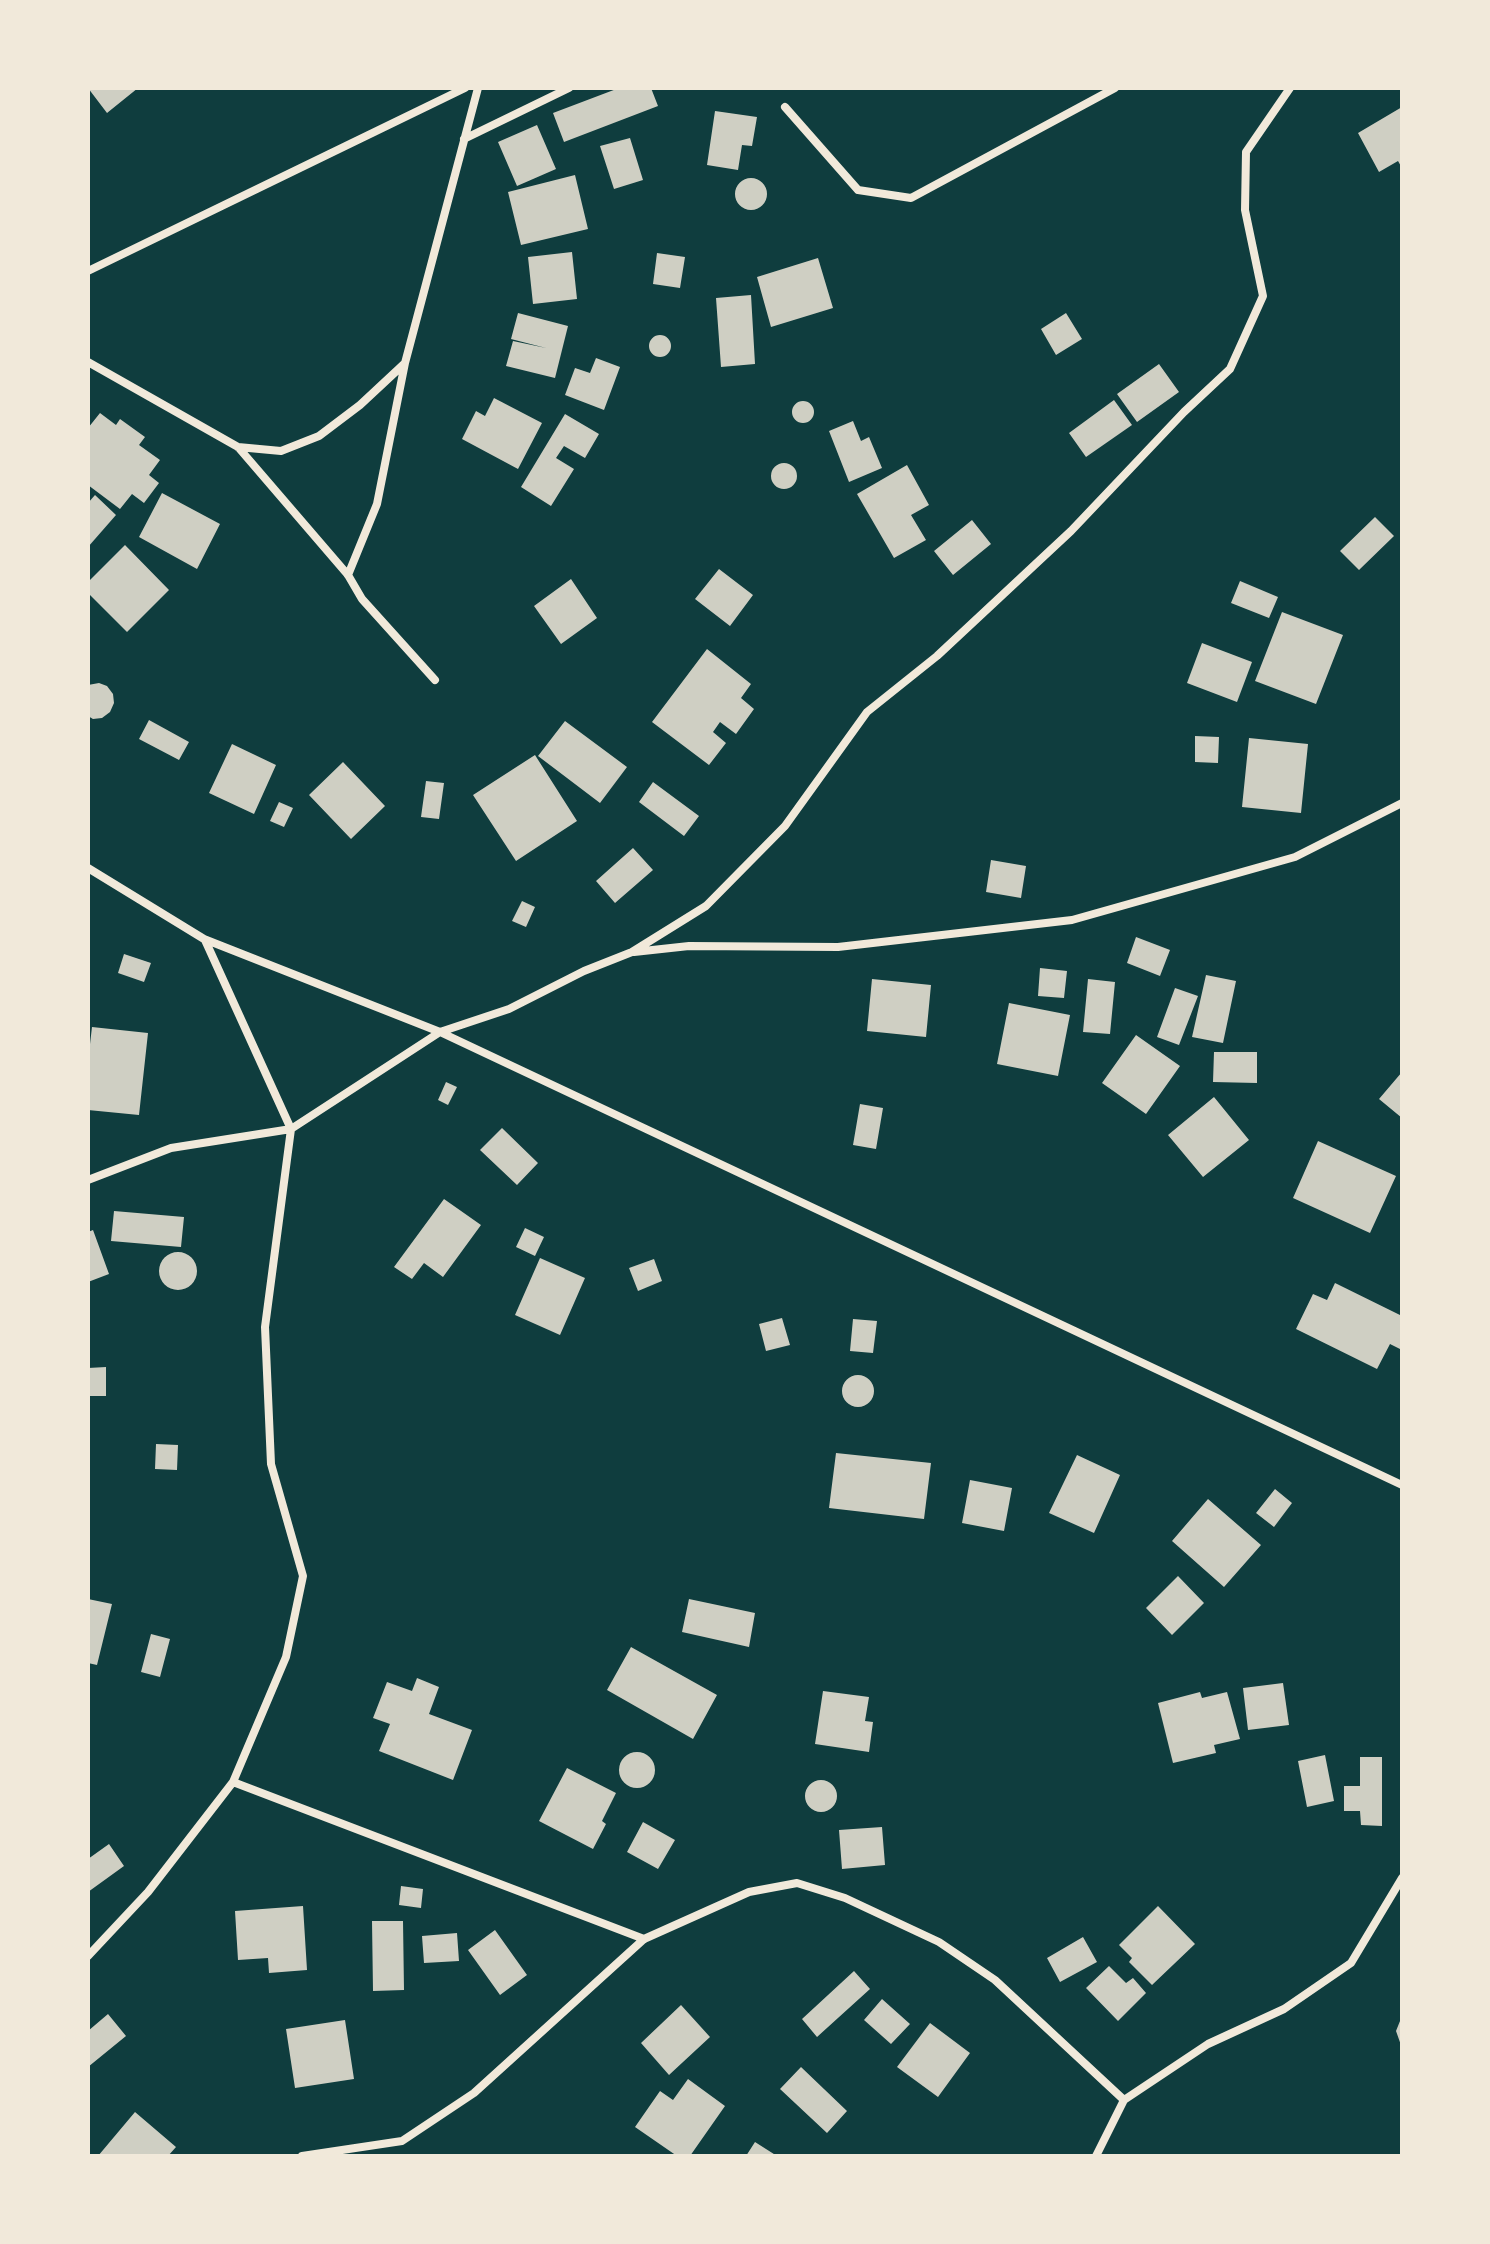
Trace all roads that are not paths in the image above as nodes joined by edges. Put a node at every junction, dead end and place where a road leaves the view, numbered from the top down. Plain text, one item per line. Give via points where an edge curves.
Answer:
1 (465, 88) edge
2 (478, 88) edge
3 (569, 88) edge
4 (1115, 88) edge
5 (1290, 88) edge
6 (785, 107) dead end
7 (464, 139) junction
8 (88, 271) edge
9 (88, 362) edge
10 (405, 363) junction
11 (238, 447) junction
12 (348, 575) junction
13 (435, 680) dead end
14 (1402, 803) edge
15 (88, 868) edge
16 (204, 939) junction
17 (632, 952) junction
18 (440, 1032) junction
19 (291, 1129) junction
20 (88, 1180) edge
21 (1402, 1485) edge
22 (233, 1782) junction
23 (1402, 1878) edge
24 (644, 1939) junction
25 (88, 1956) edge
26 (1124, 2100) junction
27 (302, 2156) edge
28 (1096, 2156) edge

1 - 8 street
2 - 7 street
3 - 7 street
4 - 6 street via 911,198 858,190
5 - 17 street via 1246,152 1245,210 1263,296 1230,369 1071,531 937,656 867,712 785,826 706,906
7 - 10 street
9 - 11 street
10 - 11 street via 319,436 281,451
10 - 12 street via 377,504
11 - 12 street
12 - 13 street via 362,599
14 - 17 street via 1295,857 1072,920 838,947 689,946
15 - 16 street
16 - 18 street
16 - 19 street
17 - 18 street via 509,1009
18 - 19 street
18 - 21 street
19 - 20 street via 171,1148
19 - 22 street via 265,1327 271,1464 303,1576 286,1657
22 - 24 street
22 - 25 street via 148,1892
23 - 26 street via 1351,1963 1284,2009 1208,2044
24 - 26 street via 749,1892 797,1883 845,1898 939,1942 995,1980
24 - 27 street via 474,2093 402,2141
26 - 28 street

